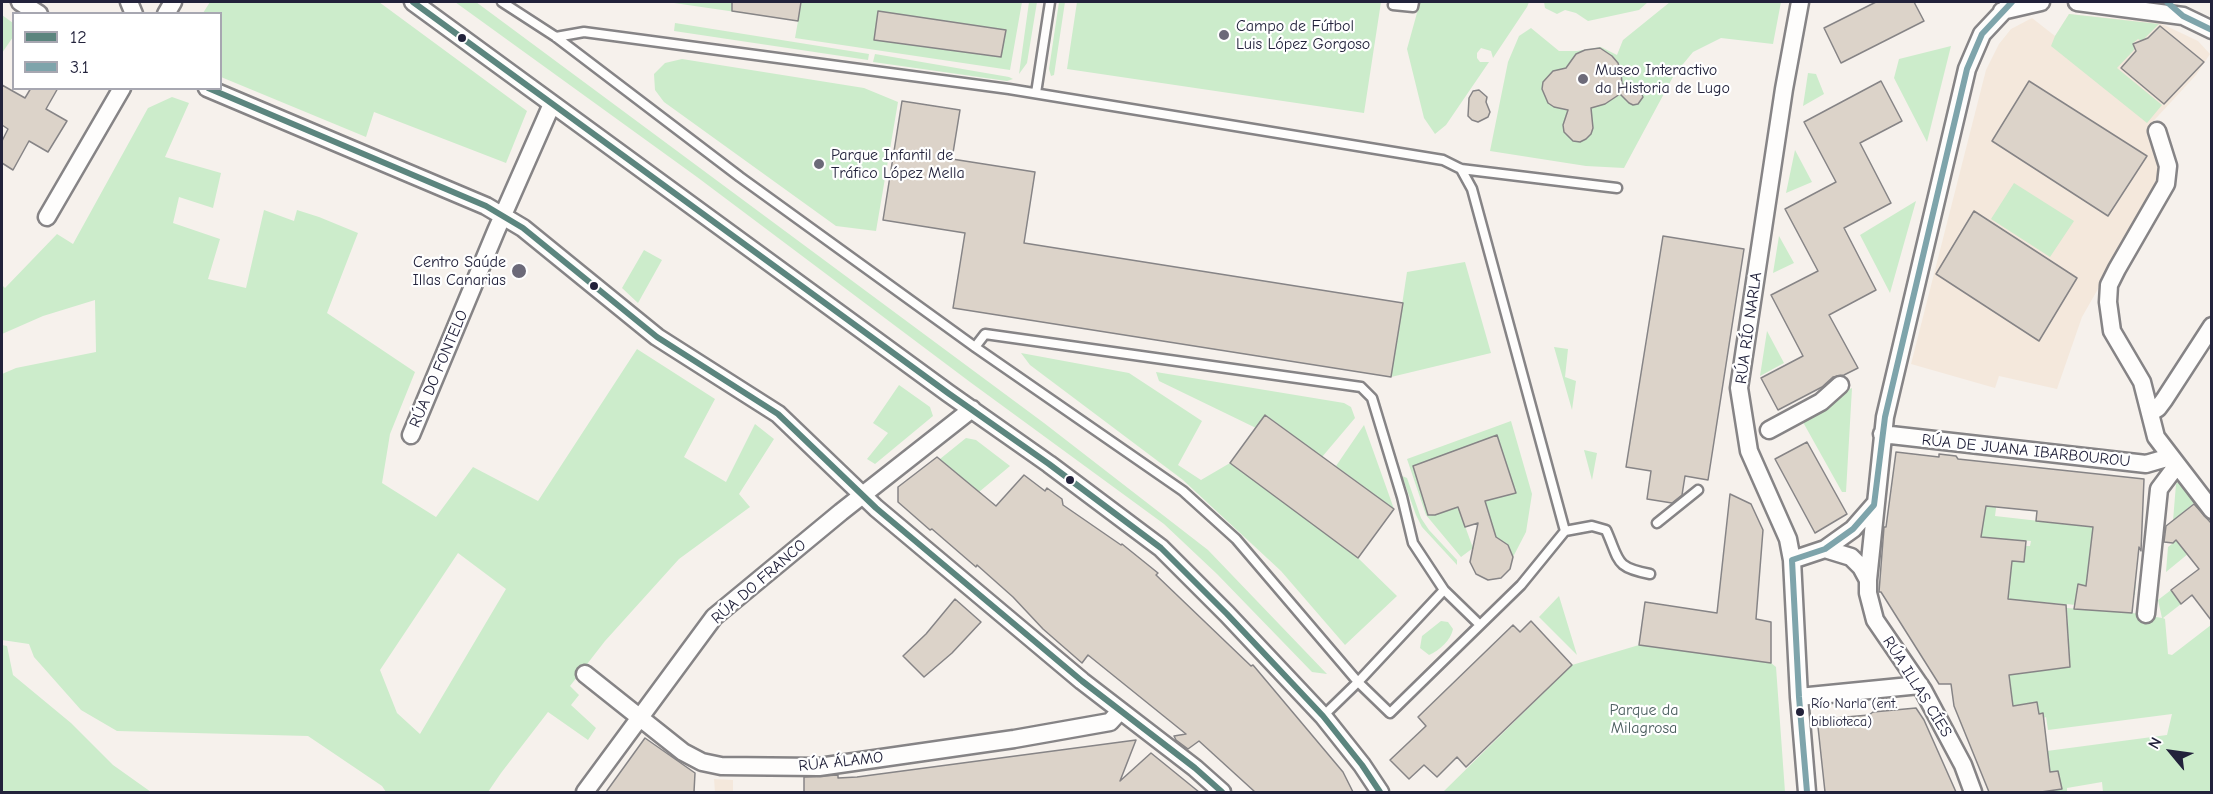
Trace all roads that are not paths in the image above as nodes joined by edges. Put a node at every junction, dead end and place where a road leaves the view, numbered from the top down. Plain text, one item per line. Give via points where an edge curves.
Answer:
1 (20, 2) edge
2 (413, 2) edge
3 (502, 2) edge
4 (1050, 2) edge
5 (1414, 2) edge
6 (1800, 2) edge
7 (2041, 2) edge
8 (2077, 2) edge
9 (2167, 2) edge
10 (1393, 5) dead end
11 (2006, 6) edge
12 (36, 12) edge
13 (2183, 16) junction
14 (2211, 30) edge
15 (556, 37) junction
16 (121, 90) edge
17 (212, 90) edge
18 (1036, 93) junction
19 (552, 104) junction
20 (2157, 131) dead end
21 (1461, 169) junction
22 (1617, 188) dead end
23 (504, 215) junction
24 (47, 218) dead end
25 (2211, 326) edge
26 (975, 347) junction
27 (1840, 385) dead end
28 (972, 410) junction
29 (2150, 413) junction
30 (1769, 430) dead end
31 (1882, 434) junction
32 (411, 435) dead end
33 (2171, 458) junction
34 (1698, 490) dead end
35 (862, 496) junction
36 (1874, 505) junction
37 (2211, 510) edge
38 (1657, 523) dead end
39 (1565, 531) junction
40 (1825, 549) junction
41 (1792, 560) junction
42 (1650, 574) dead end
43 (1868, 580) junction
44 (1444, 590) junction
45 (2146, 614) dead end
46 (1480, 625) junction
47 (585, 674) dead end
48 (1358, 682) junction
49 (1920, 686) junction
50 (1799, 697) junction
51 (1120, 711) junction
52 (1323, 716) junction
53 (641, 718) junction
54 (585, 792) edge
55 (1222, 792) edge
56 (1380, 792) edge
57 (1807, 792) edge
58 (1973, 792) edge

1 - 12 street
2 - 19 street
3 - 15 lane
4 - 18 lane
5 - 10 lane via 1413,7
6 - 41 street, RÚA RÍO NARLA via 1739,388 1749,452 1788,539
7 - 11 street
8 - 13 street
9 - 13 street
11 - 31 street, RÚA ILLAS CÍES via 1982,34 1967,69
13 - 14 street
15 - 18 lane via 584,32
15 - 26 lane via 740,177
16 - 24 street
17 - 23 street
18 - 21 lane via 1443,160
19 - 23 street, RÚA DO FONTELO
19 - 28 street
20 - 29 street via 2168,166 2166,183 2116,269 2109,285 2108,302 2112,331 2142,382
21 - 22 lane
21 - 39 lane via 1472,189
23 - 32 street, RÚA DO FONTELO
23 - 35 street via 657,337 777,414
25 - 29 street via 2164,400
26 - 44 lane via 985,334 995,335 1361,387 1372,398 1413,543
26 - 48 lane via 1183,491 1236,539
27 - 30 street via 1821,402
28 - 35 street, RÚA DO FRANCO
28 - 52 street via 1161,548
29 - 33 street via 2156,437
31 - 33 street, RÚA DE JUANA IBARBOUROU via 2146,464
31 - 36 street, RÚA ILLAS CÍES
33 - 37 street
33 - 45 street via 2159,489
34 - 38 lane
35 - 51 street
35 - 53 street, RÚA DO FRANCO via 714,617
36 - 40 street via 1853,529
36 - 43 street, RÚA ILLAS CÍES
39 - 42 lane via 1592,526 1606,531 1619,563 1632,571
39 - 46 lane via 1521,585
40 - 41 street
40 - 43 street, RÚA ILLAS CÍES via 1851,557
41 - 50 street, RÚA RÍO NARLA
43 - 49 street, RÚA ILLAS CÍES via 1875,620
44 - 46 lane
44 - 48 lane
46 - 48 lane via 1390,713
47 - 53 street, RÚA ÁLAMO
48 - 52 lane
49 - 50 street
49 - 58 street, RÚA ILLAS CÍES via 1963,765
50 - 57 street, RÚA RÍO NARLA
51 - 53 street, RÚA ÁLAMO via 1110,722 819,767 721,766 702,762 683,752
51 - 55 street
52 - 56 street
53 - 54 street, RÚA DO FRANCO

